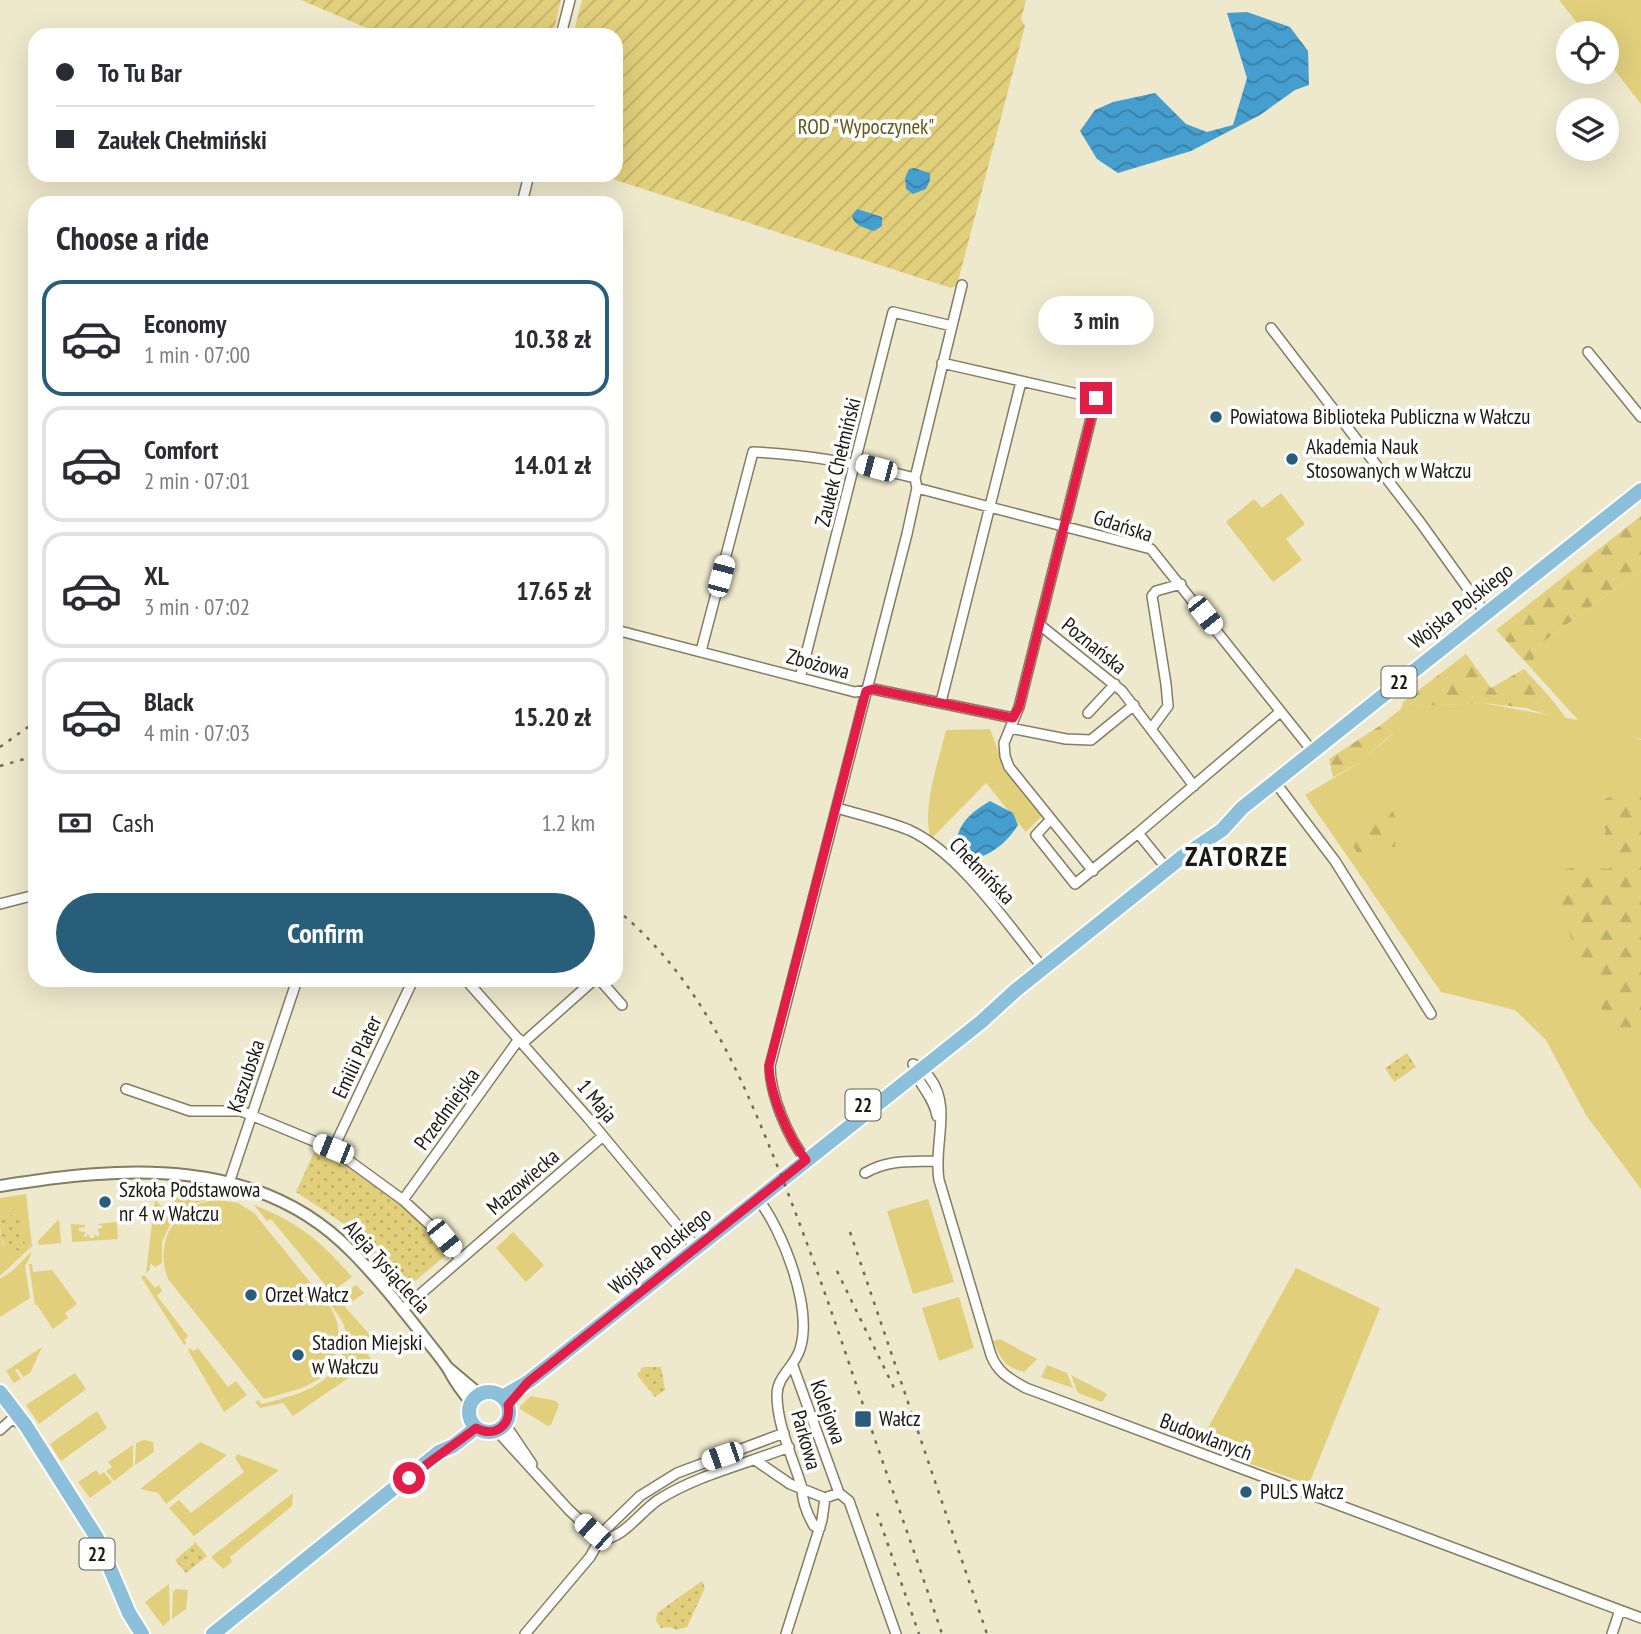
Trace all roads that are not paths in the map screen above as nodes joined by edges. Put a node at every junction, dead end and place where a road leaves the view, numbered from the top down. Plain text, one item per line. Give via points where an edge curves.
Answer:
1 (570, 0) edge
2 (563, 28) edge
3 (962, 285) dead end
4 (952, 326) junction
5 (1271, 328) dead end
6 (1588, 352) dead end
7 (942, 363) junction
8 (1021, 382) junction
9 (1641, 417) edge
10 (856, 462) junction
11 (916, 483) junction
12 (1641, 490) edge
13 (990, 508) junction
14 (1064, 526) junction
15 (1181, 584) junction
16 (1486, 614) junction
17 (1040, 625) junction
18 (623, 632) edge
19 (701, 651) junction
20 (800, 678) junction
21 (1115, 684) junction
22 (866, 691) junction
23 (941, 702) junction
24 (1134, 705) junction
25 (1280, 712) junction
26 (1088, 713) dead end
27 (1013, 718) junction
28 (1010, 728) junction
29 (1151, 729) junction
30 (1313, 752) junction
31 (1275, 782) junction
32 (1194, 786) junction
33 (837, 808) junction
34 (1051, 819) junction
35 (1138, 834) junction
36 (1167, 869) junction
37 (1093, 871) junction
38 (28, 897) edge
39 (0, 904) edge
40 (1043, 968) junction
41 (295, 987) edge
42 (410, 987) edge
43 (472, 987) edge
44 (586, 987) edge
45 (606, 987) edge
46 (622, 1004) dead end
47 (1431, 1014) dead end
48 (521, 1041) junction
49 (917, 1068) junction
50 (923, 1088) junction
51 (126, 1089) dead end
52 (893, 1091) junction
53 (252, 1115) junction
54 (939, 1128) junction
55 (603, 1136) junction
56 (333, 1149) junction
57 (811, 1155) junction
58 (937, 1161) junction
59 (865, 1173) dead end
60 (229, 1182) junction
61 (0, 1186) edge
62 (758, 1199) junction
63 (403, 1200) junction
64 (697, 1249) junction
65 (460, 1259) junction
66 (402, 1310) junction
67 (793, 1366) junction
68 (0, 1392) edge
69 (475, 1398) junction
70 (505, 1401) junction
71 (0, 1402) edge
72 (12, 1419) junction
73 (473, 1425) junction
74 (26, 1426) junction
75 (501, 1428) junction
76 (0, 1430) edge
77 (784, 1433) junction
78 (789, 1447) junction
79 (755, 1460) junction
80 (677, 1473) junction
81 (683, 1487) junction
82 (802, 1488) junction
83 (839, 1493) junction
84 (825, 1498) junction
85 (820, 1528) junction
86 (601, 1540) junction
87 (1619, 1610) junction
88 (1641, 1618) edge
89 (132, 1634) edge
90 (142, 1634) edge
91 (213, 1634) edge
92 (525, 1634) edge
93 (786, 1634) edge
94 (896, 1634) edge
95 (1612, 1634) edge

1 - 2 street
3 - 4 street
4 - 7 street
4 - 10 street, Zaułek Chełmiński via 893,312
5 - 16 street
6 - 9 street
7 - 8 street
7 - 11 street
8 - 13 street
8 - 14 street via 1096,398
10 - 11 street, Gdańska
10 - 19 street, Gdańska via 753,452
10 - 20 street, Zaułek Chełmiński
11 - 13 street, Gdańska
11 - 22 street
12 - 16 main road, Wojska Polskiego / 22
13 - 14 street, Gdańska
13 - 23 street
14 - 15 street, Gdańska via 1151,549
14 - 17 street
15 - 25 street, Gdańska
15 - 29 street via 1152,596 1168,706
16 - 30 main road, Wojska Polskiego / 22
17 - 21 street, Poznańska
17 - 27 street, Poznańska
18 - 19 street, Zbożowa
19 - 20 street, Zbożowa
20 - 22 street, Zbożowa
21 - 24 street, Poznańska
21 - 26 street
22 - 23 street, Zbożowa
22 - 33 street
23 - 27 street, Zbożowa
24 - 28 street via 1091,740
24 - 29 street, Poznańska
25 - 30 street, Gdańska
25 - 32 street
27 - 28 street, Poznańska
28 - 34 street, Poznańska via 1004,743 1009,767
29 - 32 street, Poznańska
30 - 31 main road, Wojska Polskiego / 22
31 - 36 main road, Wojska Polskiego / 22 via 1222,830
31 - 47 street via 1335,861
32 - 35 street
33 - 40 street, Chełmińska via 910,831 930,843 974,884
33 - 57 street via 769,1066 773,1091 796,1146
34 - 37 street, Poznańska
34 - 37 street via 1036,835 1075,884
35 - 36 street
35 - 37 street
36 - 40 main road, Wojska Polskiego / 22
38 - 39 street
40 - 49 main road, Wojska Polskiego / 22 via 975,1015
41 - 53 street, Kaszubska
42 - 56 street, Emilii Plater
43 - 48 street, 1 Maja
44 - 48 street, Przedmiejska
45 - 46 street
48 - 55 street, 1 Maja
48 - 63 street, Przedmiejska
49 - 50 street, Budowlanych
49 - 52 main road, Wojska Polskiego / 22
49 - 54 street, Budowlanych via 935,1085 940,1098
49 - 57 main road, Wojska Polskiego / 22 via 866,1102
50 - 52 street
50 - 54 street, Budowlanych via 934,1102
51 - 53 street via 190,1111
52 - 57 main road, Wojska Polskiego / 22
53 - 56 street
53 - 60 street, Kaszubska
54 - 58 street, Budowlanych
55 - 64 street, 1 Maja
55 - 65 street, Mazowiecka
56 - 63 street
57 - 62 main road, Wojska Polskiego / 22
58 - 59 street via 895,1162
58 - 87 street, Budowlanych via 990,1355 1005,1377
60 - 61 street, Aleja Tysiąclecia via 153,1172
60 - 66 street, Aleja Tysiąclecia via 305,1212 352,1251
62 - 64 main road, Wojska Polskiego / 22
62 - 67 street, Kolejowa via 775,1224 802,1299 802,1344
63 - 65 street
64 - 70 main road, Wojska Polskiego / 22
65 - 66 street, Mazowiecka
66 - 69 street, Aleja Tysiąclecia
67 - 77 street, Parkowa via 782,1376 776,1396
67 - 83 street, Kolejowa
68 - 74 main road, 22
69 - 70 main road via 487,1392
69 - 73 main road via 469,1408
70 - 75 main road via 509,1412
71 - 72 main road, 22
72 - 74 street
72 - 76 street
72 - 89 main road, 22 via 93,1545
73 - 75 main road via 483,1432
73 - 91 main road via 453,1446 439,1452
74 - 90 main road, 22 via 97,1538
75 - 86 street via 563,1504
77 - 78 street, Parkowa
77 - 80 street
78 - 79 street
78 - 82 street, Parkowa
79 - 81 street
79 - 82 street, Parkowa
80 - 81 street
80 - 86 street via 626,1507
81 - 86 street via 656,1501 617,1536
82 - 84 street, Parkowa
82 - 85 street, Parkowa via 808,1515
83 - 84 street, Parkowa
83 - 94 street, Kolejowa via 849,1501
84 - 85 street, Parkowa
85 - 93 street, Parkowa
86 - 92 street
87 - 88 street, Budowlanych
87 - 95 street

